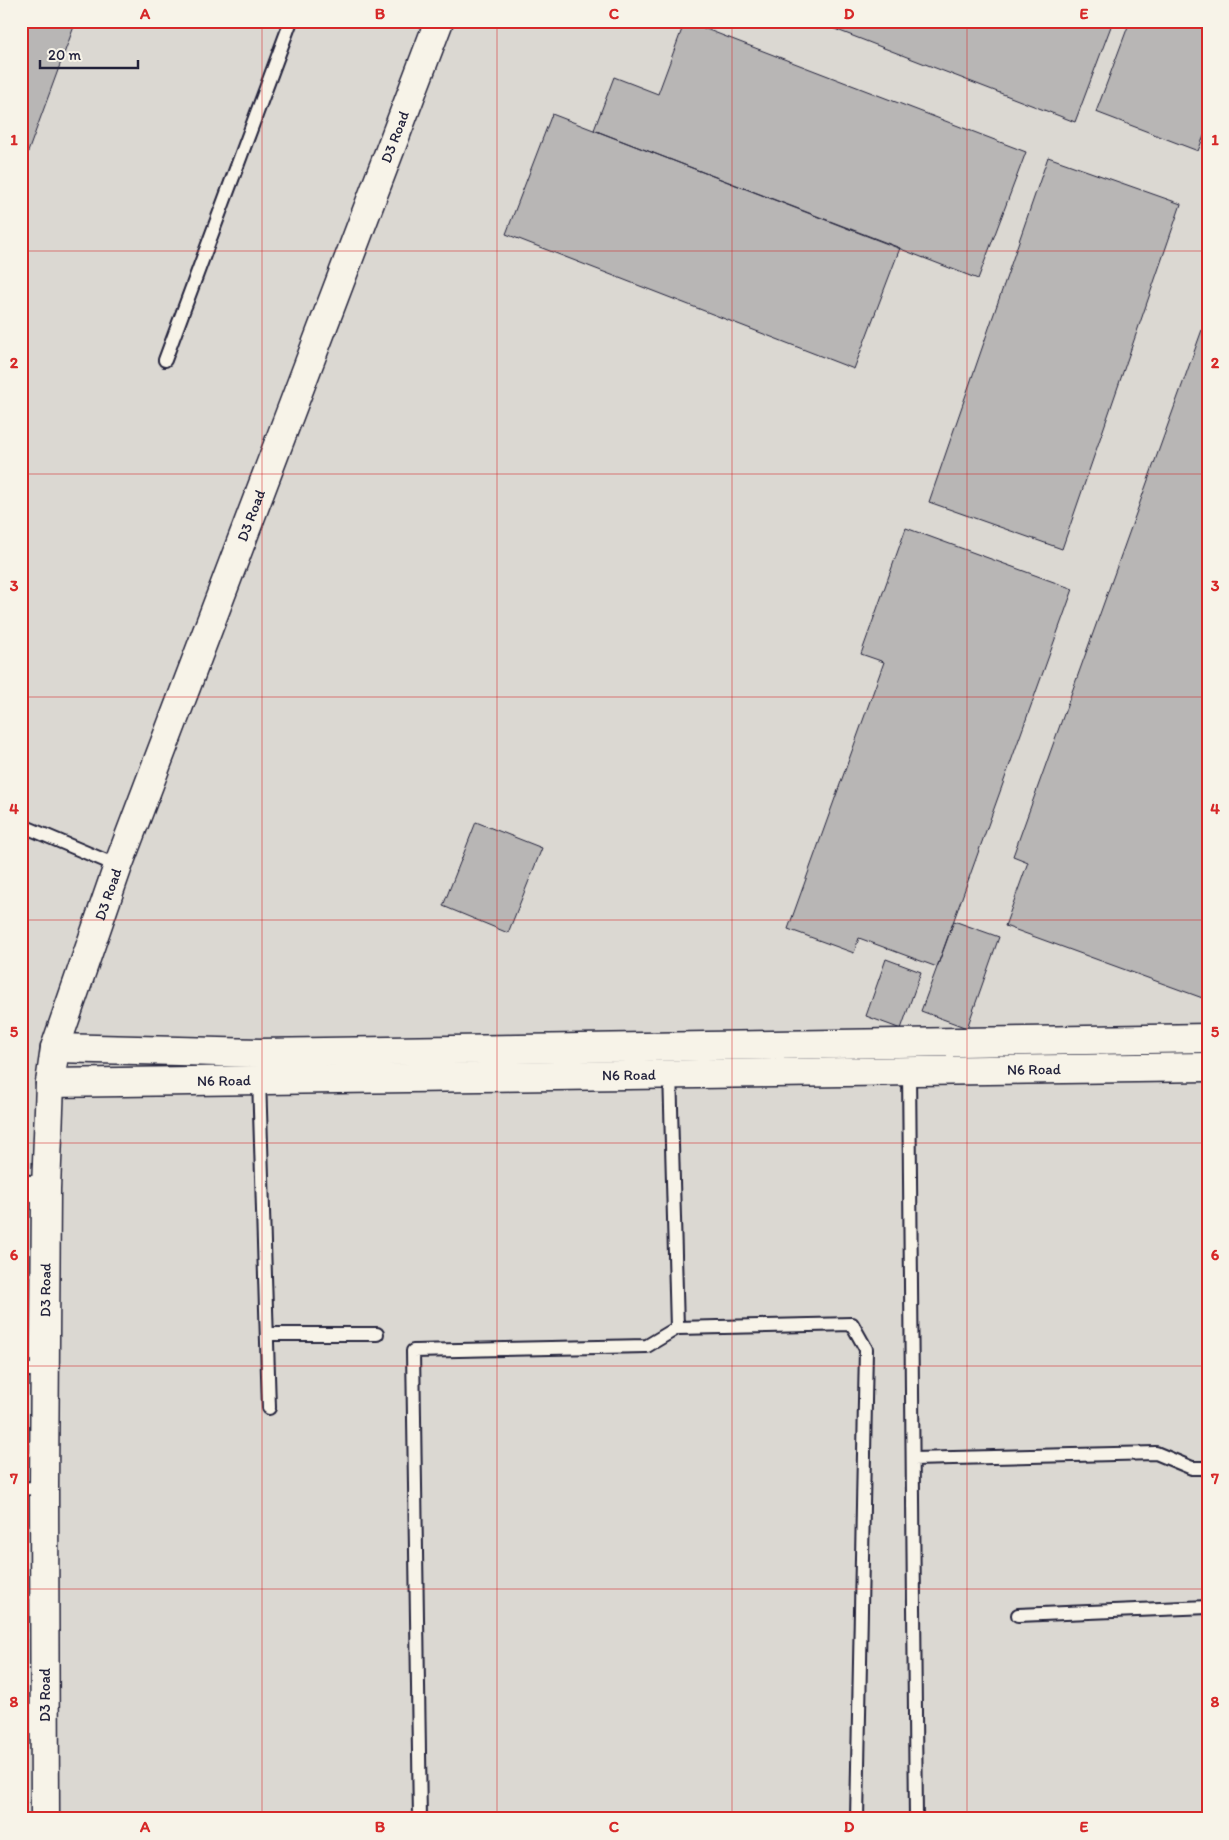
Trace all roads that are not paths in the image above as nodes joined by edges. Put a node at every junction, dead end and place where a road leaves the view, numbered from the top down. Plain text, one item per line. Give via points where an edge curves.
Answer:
1 (291, 21) edge
2 (439, 21) edge
3 (165, 360) dead end
4 (21, 826) edge
5 (118, 866) junction
6 (1208, 1038) edge
7 (670, 1046) junction
8 (55, 1048) junction
9 (260, 1053) junction
10 (1208, 1067) edge
11 (909, 1071) junction
12 (670, 1074) junction
13 (259, 1081) junction
14 (50, 1083) junction
15 (34, 1189) edge
16 (677, 1328) junction
17 (267, 1334) junction
18 (378, 1334) dead end
19 (33, 1370) edge
20 (268, 1408) dead end
21 (913, 1459) junction
22 (1208, 1468) edge
23 (32, 1488) edge
24 (1208, 1607) edge
25 (1018, 1615) dead end
26 (45, 1819) edge
27 (420, 1819) edge
28 (858, 1819) edge
29 (916, 1819) edge

1 - 3 lane
2 - 5 street, D3 Road
4 - 5 lane
5 - 8 street, D3 Road
6 - 7 street, N6 Road
7 - 9 street, N6 Road
7 - 12 lane
8 - 9 street, N6 Road
8 - 14 street, D3 Road
9 - 13 lane
10 - 11 street, N6 Road
11 - 12 street, N6 Road
11 - 21 lane
12 - 13 street, N6 Road
12 - 16 lane
13 - 14 street, N6 Road
13 - 17 lane
14 - 15 street, D3 Road
15 - 19 street, D3 Road
16 - 27 lane via 647,1346 413,1351
16 - 28 lane via 852,1324 866,1349
17 - 18 lane
17 - 20 lane
19 - 23 street, D3 Road
21 - 22 lane via 1156,1453 1192,1468
21 - 29 lane
23 - 26 street, D3 Road
24 - 25 lane

